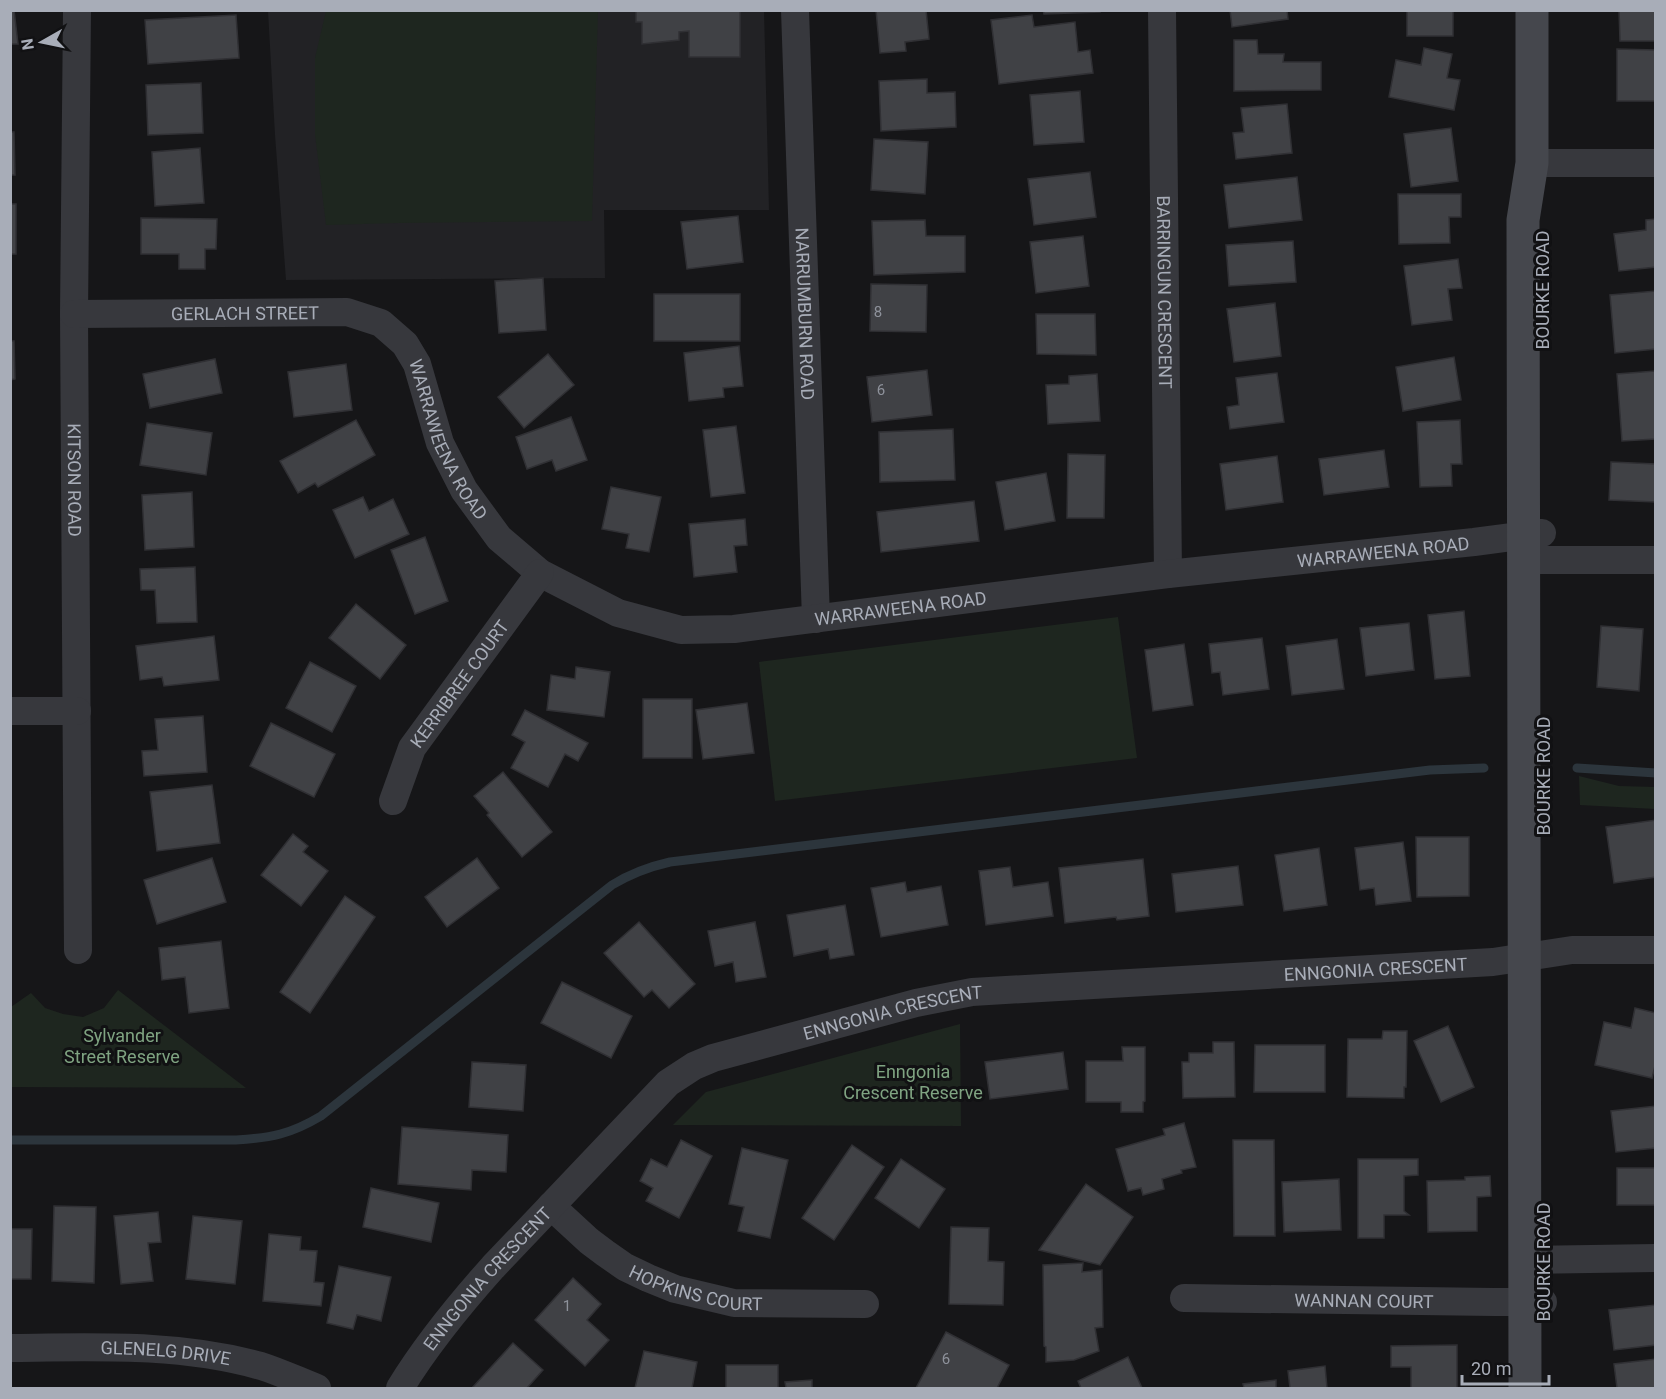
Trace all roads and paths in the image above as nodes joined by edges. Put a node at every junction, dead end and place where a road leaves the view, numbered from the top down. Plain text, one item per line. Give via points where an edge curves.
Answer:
1 (77, 10) edge
2 (795, 10) edge
3 (1162, 10) edge
4 (1532, 10) edge
5 (1532, 163) junction
6 (1656, 163) edge
7 (74, 314) junction
8 (405, 344) joint
9 (1533, 547) junction
10 (1656, 560) edge
11 (540, 573) junction
12 (1168, 574) junction
13 (816, 619) junction
14 (10, 711) edge
15 (77, 711) junction
16 (393, 801) dead end
17 (78, 950) dead end
18 (1656, 950) edge
19 (1533, 956) junction
20 (551, 1206) junction
21 (1656, 1258) edge
22 (1534, 1260) junction
23 (1184, 1298) dead end
24 (1534, 1302) junction
25 (865, 1304) dead end
26 (10, 1348) edge
27 (316, 1389) edge
28 (400, 1389) edge
29 (1526, 1389) edge
30 (1542, 1389) edge

1 - 7 street, KITSON ROAD
2 - 13 street, NARRUMBURN ROAD
3 - 12 street, BARRINGUN CRESCENT
4 - 5 main road, BOURKE ROAD
5 - 6 street
5 - 9 main road, BOURKE ROAD via 1542,221
7 - 8 street, GERLACH STREET via 347,312 381,322
7 - 15 street, KITSON ROAD
8 - 11 street, WARRAWEENA ROAD via 417,364 440,443 464,490 499,538
9 - 10 street, WARRAWEENA ROAD
9 - 12 street, WARRAWEENA ROAD
9 - 19 main road, BOURKE ROAD
11 - 13 street, WARRAWEENA ROAD via 618,613 681,630 734,629
11 - 16 street, KERRIBREE COURT via 412,748
12 - 13 street, WARRAWEENA ROAD
14 - 15 street
15 - 17 street, KITSON ROAD
18 - 19 street, ENNGONIA CRESCENT via 1572,950
19 - 20 street, ENNGONIA CRESCENT via 1471,963 1007,989 916,1003 694,1066 668,1083
19 - 22 main road, BOURKE ROAD
20 - 25 street, HOPKINS COURT via 611,1258 675,1289 734,1303
20 - 28 street, ENNGONIA CRESCENT via 468,1295
21 - 22 street
22 - 24 main road, BOURKE ROAD
23 - 24 street, WANNAN COURT
24 - 29 main road, BOURKE ROAD
24 - 30 main road, BOURKE ROAD
26 - 27 street, GLENELG DRIVE via 192,1352 263,1366

